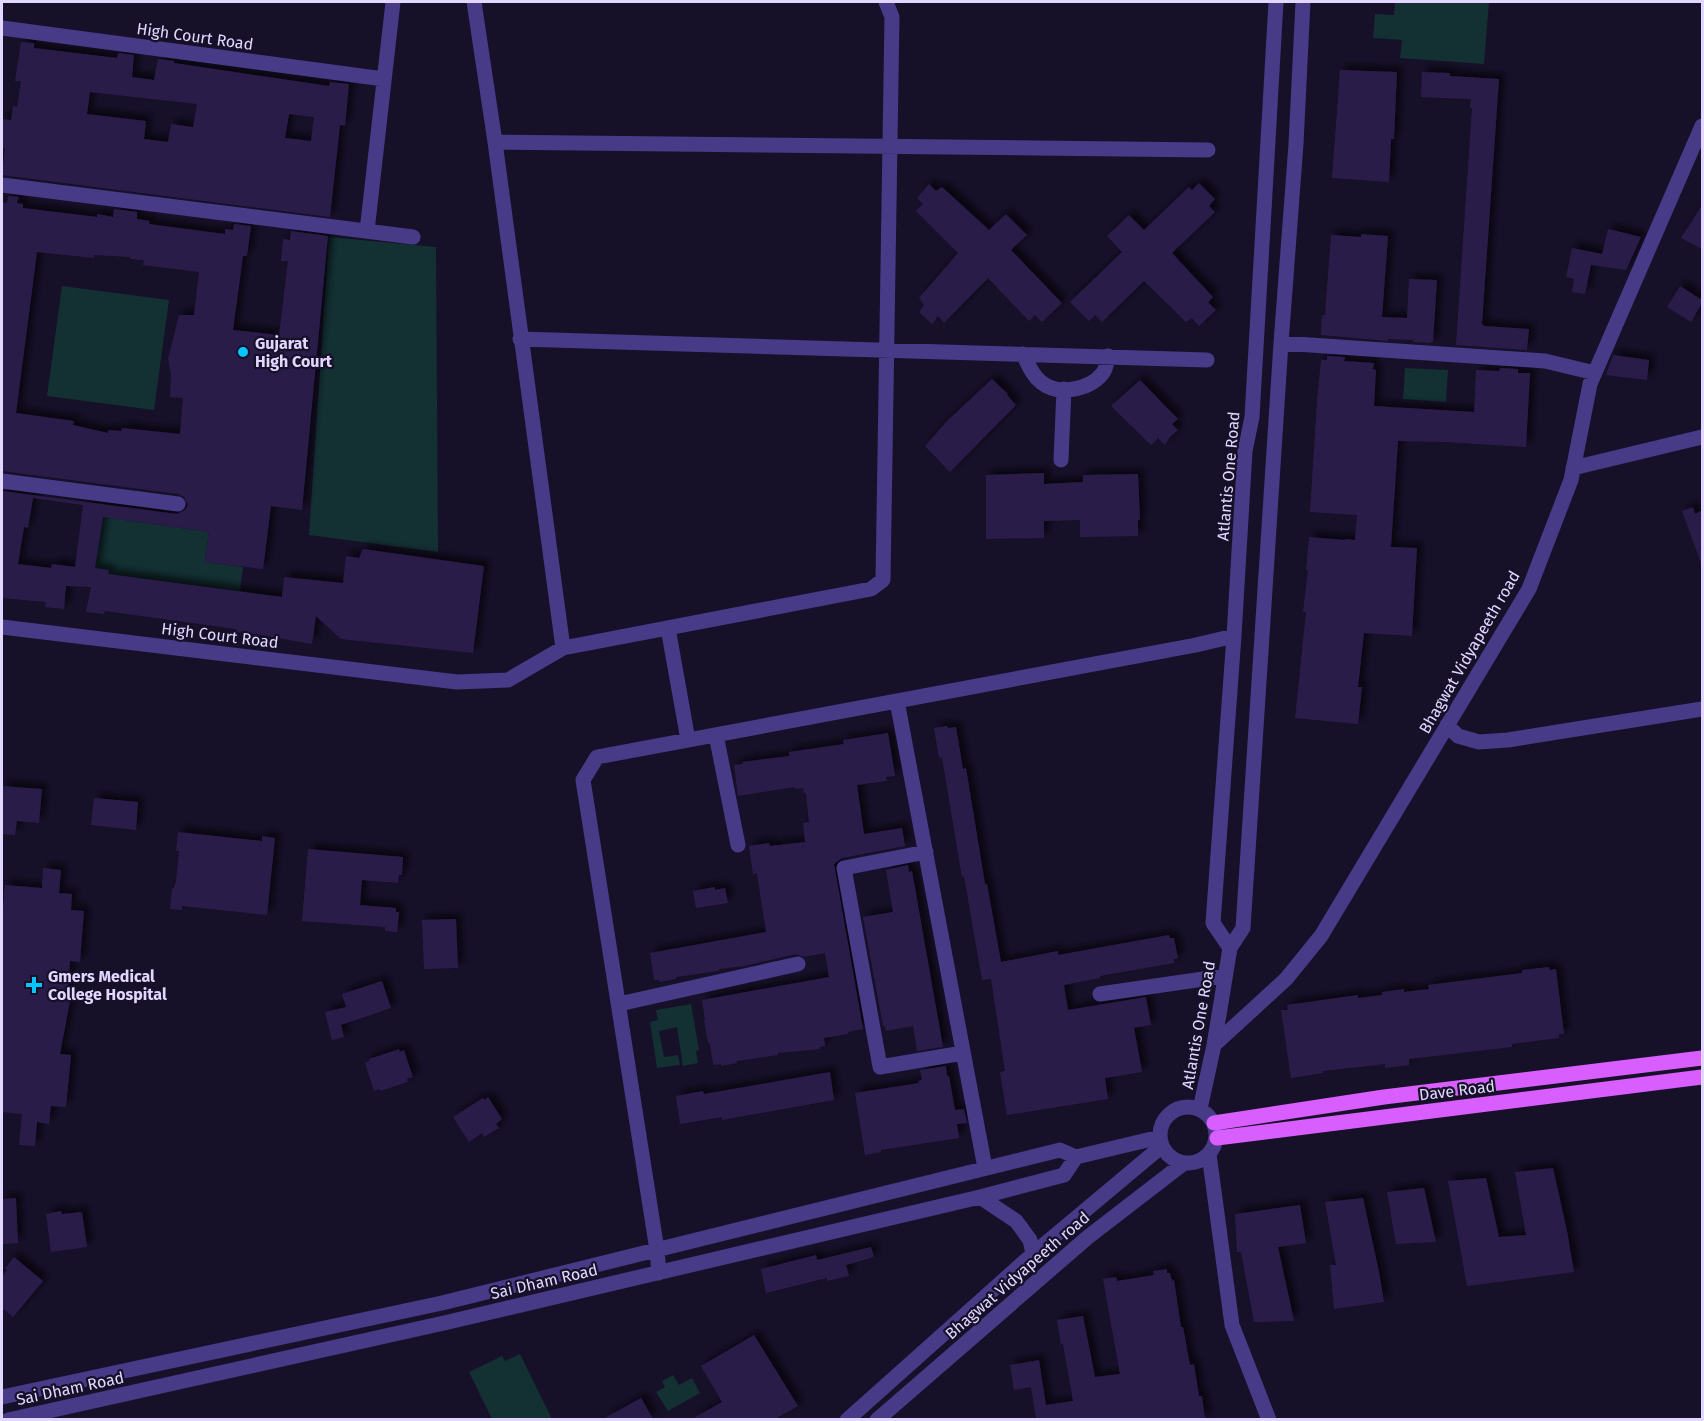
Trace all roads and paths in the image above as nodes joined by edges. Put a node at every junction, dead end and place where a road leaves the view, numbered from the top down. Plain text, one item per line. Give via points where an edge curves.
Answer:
1 (393, 2) edge
2 (474, 2) edge
3 (886, 2) edge
4 (1276, 2) edge
5 (1303, 2) edge
6 (2, 28) edge
7 (384, 80) junction
8 (1702, 126) edge
9 (495, 142) junction
10 (890, 147) junction
11 (1208, 150) dead end
12 (2, 185) edge
13 (367, 231) junction
14 (413, 237) dead end
15 (520, 339) junction
16 (1281, 343) junction
17 (886, 351) junction
18 (1023, 354) junction
19 (1108, 357) junction
20 (1207, 360) dead end
21 (1595, 373) junction
22 (1064, 389) junction
23 (1702, 438) edge
24 (1061, 460) dead end
25 (1574, 468) junction
26 (2, 481) edge
27 (178, 504) dead end
28 (2, 627) edge
29 (668, 628) junction
30 (1234, 636) junction
31 (563, 648) junction
32 (897, 701) junction
33 (1702, 709) edge
34 (1447, 725) junction
35 (716, 735) junction
36 (688, 740) junction
37 (738, 846) dead end
38 (926, 852) junction
39 (1230, 948) junction
40 (798, 964) dead end
41 (1224, 976) junction
42 (1100, 994) dead end
43 (619, 1004) junction
44 (1214, 1045) junction
45 (963, 1053) junction
46 (1702, 1058) edge
47 (1702, 1077) edge
48 (1200, 1109) junction
49 (1214, 1123) junction
50 (1217, 1138) junction
51 (1161, 1142) junction
52 (1209, 1154) junction
53 (1076, 1157) junction
54 (1184, 1163) junction
55 (985, 1168) junction
56 (980, 1197) junction
57 (657, 1250) junction
58 (1033, 1254) junction
59 (659, 1273) junction
60 (2, 1397) edge
61 (8, 1419) edge
62 (847, 1419) edge
63 (877, 1419) edge
64 (1269, 1419) edge

1 - 7 street
2 - 9 street
3 - 10 street, High Court Road via 892,17
4 - 30 street, Atlantis One Road via 1252,417 1245,452
5 - 16 street, Atlantis One Road
6 - 7 street, High Court Road
7 - 13 street
8 - 21 street, Bhagwat Vidyapeeth road
9 - 10 street
9 - 15 street
10 - 11 street
10 - 17 street, High Court Road
12 - 13 street
13 - 14 street
15 - 17 street
15 - 31 street
16 - 21 street via 1545,361
16 - 39 street, Atlantis One Road via 1243,928
17 - 18 street
17 - 29 street, High Court Road via 882,580 871,589
18 - 19 street
18 - 22 street via 1042,383
19 - 20 street
19 - 22 street via 1103,374 1089,384
21 - 25 street, Bhagwat Vidyapeeth road
22 - 24 street
23 - 25 street
25 - 34 street, Bhagwat Vidyapeeth road via 1529,589
26 - 27 street
28 - 31 street, High Court Road via 457,682 508,680
29 - 31 street, High Court Road
29 - 36 street
30 - 32 street
30 - 39 street, Atlantis One Road via 1213,923
32 - 35 street
32 - 38 street
33 - 34 street via 1479,742 1458,736
34 - 44 street, Bhagwat Vidyapeeth road via 1321,936 1286,979
35 - 36 street
35 - 37 street
36 - 43 street via 597,757 583,780
38 - 45 street
38 - 45 street via 844,868 880,1067
39 - 41 street, Atlantis One Road
40 - 43 street
41 - 42 street
41 - 44 street, Atlantis One Road
43 - 57 street
44 - 48 street, Atlantis One Road
45 - 55 street
46 - 49 main road via 1384,1097
47 - 50 main road, Dave Road
48 - 49 street
48 - 51 street via 1191,1106 1172,1111 1161,1127
49 - 50 street
50 - 52 street
51 - 53 street, Sai Dham Road
51 - 54 street via 1168,1155
51 - 58 street
52 - 54 street via 1202,1160
52 - 64 street via 1232,1325
53 - 55 street, Sai Dham Road via 1060,1150
53 - 56 street, Sai Dham Road via 1064,1175
54 - 63 street, Bhagwat Vidyapeeth road via 1088,1237
55 - 57 street, Sai Dham Road
56 - 58 street via 1016,1221 1030,1240
56 - 59 street, Sai Dham Road
57 - 59 street
57 - 60 street, Sai Dham Road via 442,1303
58 - 62 street
59 - 61 street, Sai Dham Road

